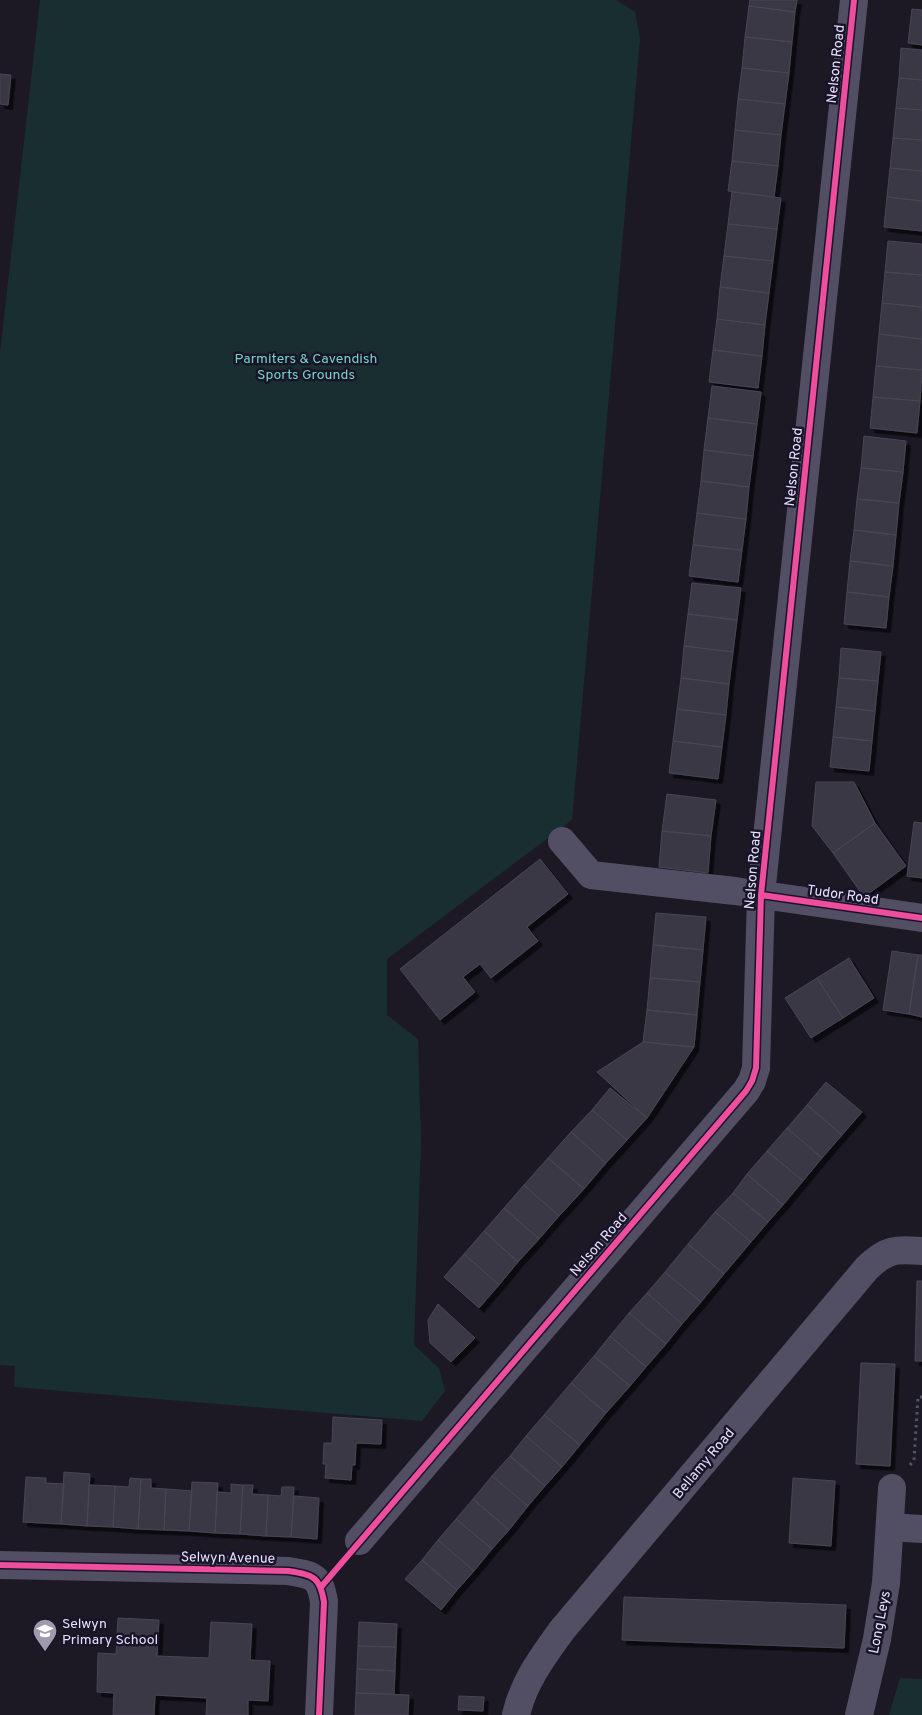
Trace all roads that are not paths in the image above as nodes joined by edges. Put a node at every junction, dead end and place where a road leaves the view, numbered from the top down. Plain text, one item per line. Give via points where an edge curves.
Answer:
1 (854, 0) edge
2 (562, 841) dead end
3 (761, 896) junction
4 (922, 918) edge
5 (922, 1251) edge
6 (892, 1488) road end
7 (890, 1527) junction
8 (922, 1529) edge
9 (359, 1541) dead end
10 (0, 1565) edge
11 (319, 1715) edge
12 (516, 1715) edge
13 (859, 1715) edge

1 - 3 street, Nelson Road
2 - 3 street, Tudor Road via 591,875
3 - 4 street, Tudor Road
3 - 9 street, Nelson Road via 756,1068 752,1082
5 - 12 street, Bellamy Road via 901,1249 880,1255 867,1268 562,1630 538,1664 519,1700
6 - 7 street, Long Leys
7 - 8 street
7 - 13 street, Long Leys via 885,1593
10 - 11 street, Selwyn Avenue via 310,1574 321,1586 324,1602

